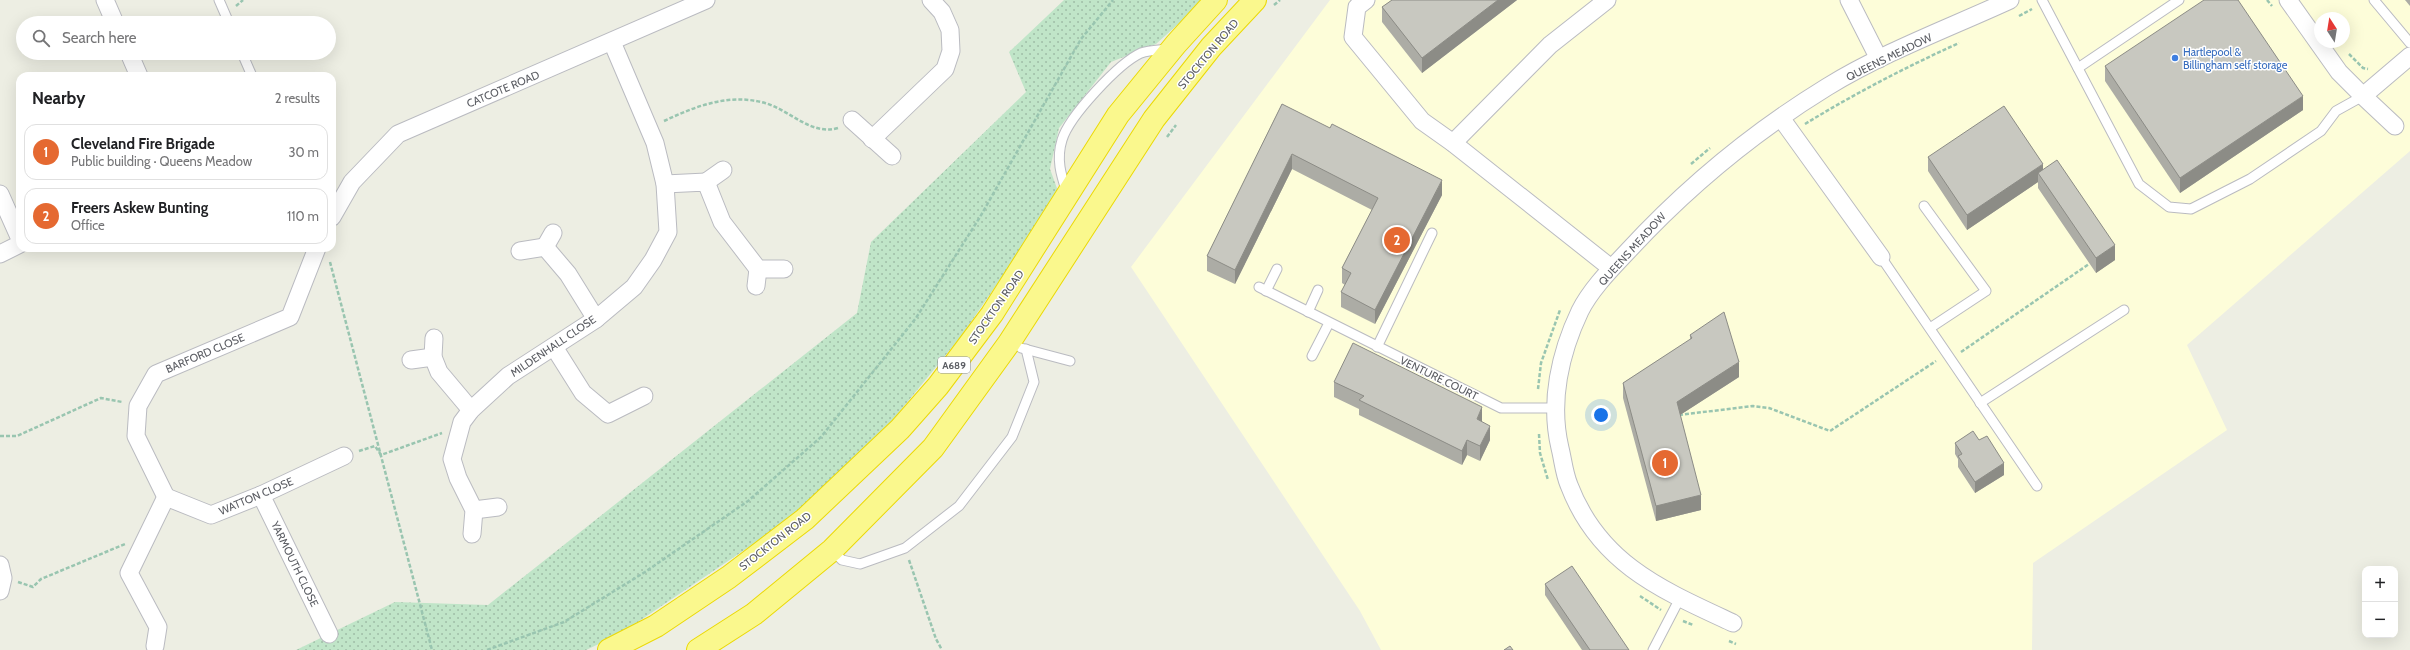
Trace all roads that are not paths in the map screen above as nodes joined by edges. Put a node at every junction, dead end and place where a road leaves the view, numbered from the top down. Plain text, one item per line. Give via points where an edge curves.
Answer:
1 (105, 0) edge
2 (219, 0) edge
3 (706, 0) edge
4 (931, 0) edge
5 (1216, 0) edge
6 (1366, 0) edge
7 (1607, 0) edge
8 (1849, 0) edge
9 (2010, 0) edge
10 (2179, 0) edge
11 (2288, 0) edge
12 (2374, 0) edge
13 (2042, 1) edge
14 (1263, 4) edge
15 (112, 16) edge
16 (226, 16) edge
17 (612, 42) junction
18 (2410, 43) edge
19 (1173, 48) junction
20 (2410, 56) edge
21 (132, 60) edge
22 (245, 60) edge
23 (1879, 60) junction
24 (2078, 68) junction
25 (137, 72) edge
26 (250, 72) edge
27 (2362, 96) junction
28 (1781, 118) junction
29 (852, 120) road end
30 (2395, 126) dead end
31 (872, 138) junction
32 (1453, 143) junction
33 (892, 156) dead end
34 (723, 170) dead end
35 (706, 182) junction
36 (666, 184) junction
37 (0, 194) edge
38 (1067, 194) junction
39 (1924, 206) dead end
40 (336, 210) edge
41 (16, 230) edge
42 (1432, 233) dead end
43 (16, 246) edge
44 (520, 251) dead end
45 (323, 252) edge
46 (0, 254) edge
47 (1881, 257) joint
48 (758, 268) junction
49 (1611, 268) junction
50 (784, 269) dead end
51 (1278, 269) dead end
52 (756, 286) dead end
53 (1318, 290) dead end
54 (2124, 310) dead end
55 (1308, 312) junction
56 (596, 319) junction
57 (1329, 323) junction
58 (1930, 328) junction
59 (434, 338) dead end
60 (1017, 346) junction
61 (1377, 347) junction
62 (554, 348) junction
63 (1312, 356) dead end
64 (433, 357) junction
65 (410, 360) dead end
66 (1070, 361) dead end
67 (644, 396) dead end
68 (1980, 403) junction
69 (1555, 408) junction
70 (470, 410) junction
71 (344, 456) road end
72 (2037, 486) dead end
73 (261, 495) junction
74 (166, 497) junction
75 (498, 507) dead end
76 (474, 510) junction
77 (472, 534) dead end
78 (832, 550) junction
79 (1680, 598) junction
80 (1733, 623) dead end
81 (329, 634) dead end
82 (155, 646) dead end
83 (609, 650) edge
84 (698, 650) edge
85 (1653, 650) edge

1 - 15 street
2 - 16 lane
3 - 17 street, CATCOTE ROAD
4 - 31 street via 942,12 950,30 951,51 945,69
5 - 19 highway, STOCKTON ROAD / A689
6 - 32 street via 1357,7 1353,37 1422,121
7 - 32 street via 1550,45
8 - 23 street
9 - 23 street, QUEENS MEADOW
10 - 24 lane
11 - 27 street via 2339,72
12 - 18 lane
13 - 24 lane
14 - 60 highway, STOCKTON ROAD / A689 via 1211,47 1154,119
17 - 36 street, MILDENHALL CLOSE via 655,143
17 - 40 street, CATCOTE ROAD via 398,134 352,182
19 - 38 highway, STOCKTON ROAD / A689 via 1118,115
19 - 38 lane via 1142,53 1114,74 1084,104 1062,139 1058,166
20 - 27 street
21 - 25 street
22 - 26 lane
23 - 28 street, QUEENS MEADOW via 1828,87
24 - 27 lane via 2139,184 2169,207 2191,209 2250,179 2321,131 2336,111
27 - 30 street
28 - 47 street
28 - 49 street, QUEENS MEADOW via 1716,166 1676,202
29 - 31 street
31 - 33 street
32 - 49 street
34 - 35 street
35 - 36 street
35 - 48 street via 722,222
36 - 56 street, MILDENHALL CLOSE via 668,232 634,287
37 - 41 street
38 - 83 highway, STOCKTON ROAD / A689 via 1032,254 992,314 938,386 884,444 805,519 728,577 656,626
39 - 58 lane via 1986,291
42 - 61 lane
43 - 46 street
44 - 56 street via 549,240
45 - 74 street, BARFORD CLOSE via 290,317 156,374 138,406 136,436
47 - 58 lane
48 - 50 street
48 - 52 street
49 - 69 street, QUEENS MEADOW via 1581,308 1564,348
51 - 55 lane, VENTURE COURT via 1262,289
53 - 55 lane
54 - 68 lane
55 - 57 lane, VENTURE COURT
56 - 62 street, MILDENHALL CLOSE
57 - 61 lane, VENTURE COURT
57 - 63 lane
58 - 68 lane
59 - 64 street
60 - 66 lane
60 - 78 highway, STOCKTON ROAD / A689 via 933,448
60 - 78 lane via 1034,382 1012,437 959,506 905,548 860,564 842,560
61 - 69 lane, VENTURE COURT via 1501,408
62 - 67 street via 583,393 608,414
62 - 70 street, MILDENHALL CLOSE via 508,376
64 - 65 street
64 - 70 street via 439,372
68 - 72 lane
69 - 79 street, QUEENS MEADOW via 1557,438 1568,482 1585,518 1611,552 1641,576
70 - 76 street, MILDENHALL CLOSE via 460,429 452,459 458,478
71 - 73 street, WATTON CLOSE
73 - 74 street, WATTON CLOSE via 211,515
73 - 81 street, YARMOUTH CLOSE
74 - 82 street via 129,573 158,627
75 - 76 street
76 - 77 street
78 - 84 highway, STOCKTON ROAD / A689 via 754,614
79 - 80 street, QUEENS MEADOW
79 - 85 lane

